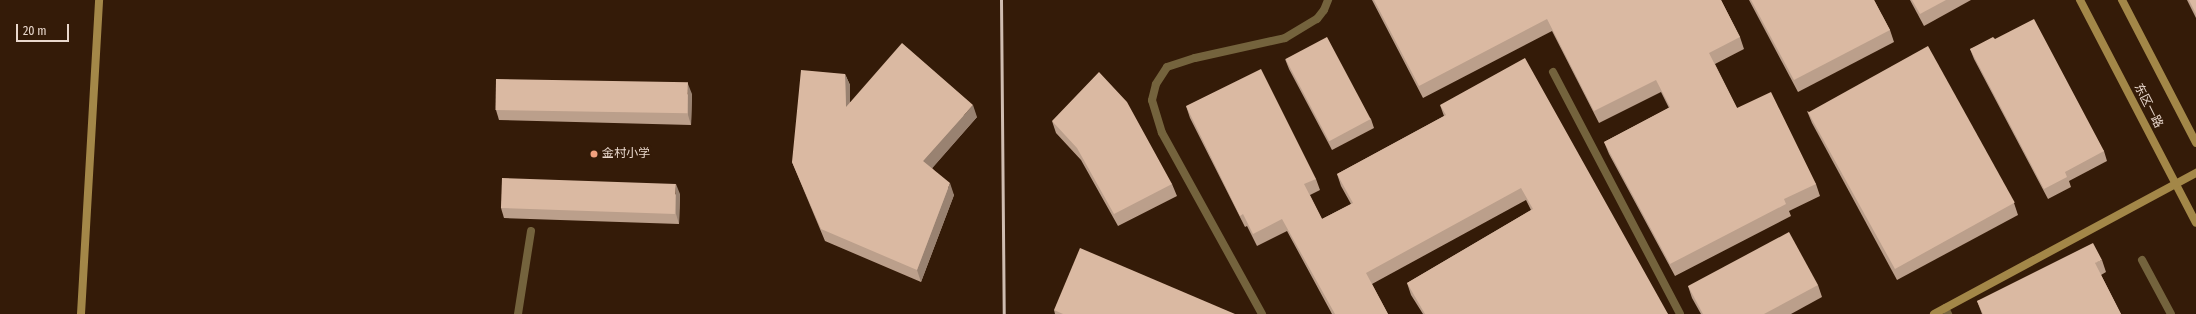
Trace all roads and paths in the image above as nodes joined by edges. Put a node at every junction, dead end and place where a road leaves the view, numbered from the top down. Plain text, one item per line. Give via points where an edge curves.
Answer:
1 (99, 0) edge
2 (1328, 0) edge
3 (2080, 0) edge
4 (2122, 0) edge
5 (1553, 72) dead end
6 (2196, 143) edge
7 (2196, 173) edge
8 (2176, 184) junction
9 (2196, 223) edge
10 (531, 231) dead end
11 (2142, 260) dead end
12 (1947, 311) edge
13 (81, 314) edge
14 (518, 314) edge
15 (1262, 314) edge
16 (1680, 314) edge
17 (1934, 314) edge
18 (2171, 314) edge

1 - 13 street
2 - 15 street via 1317,19 1285,38 1194,58 1167,67 1156,84 1152,100 1162,133
3 - 8 street, 东区一路
4 - 6 street
5 - 16 street
7 - 8 street
8 - 9 street, 东区一路
8 - 12 street
10 - 14 street
11 - 18 street
12 - 17 street

